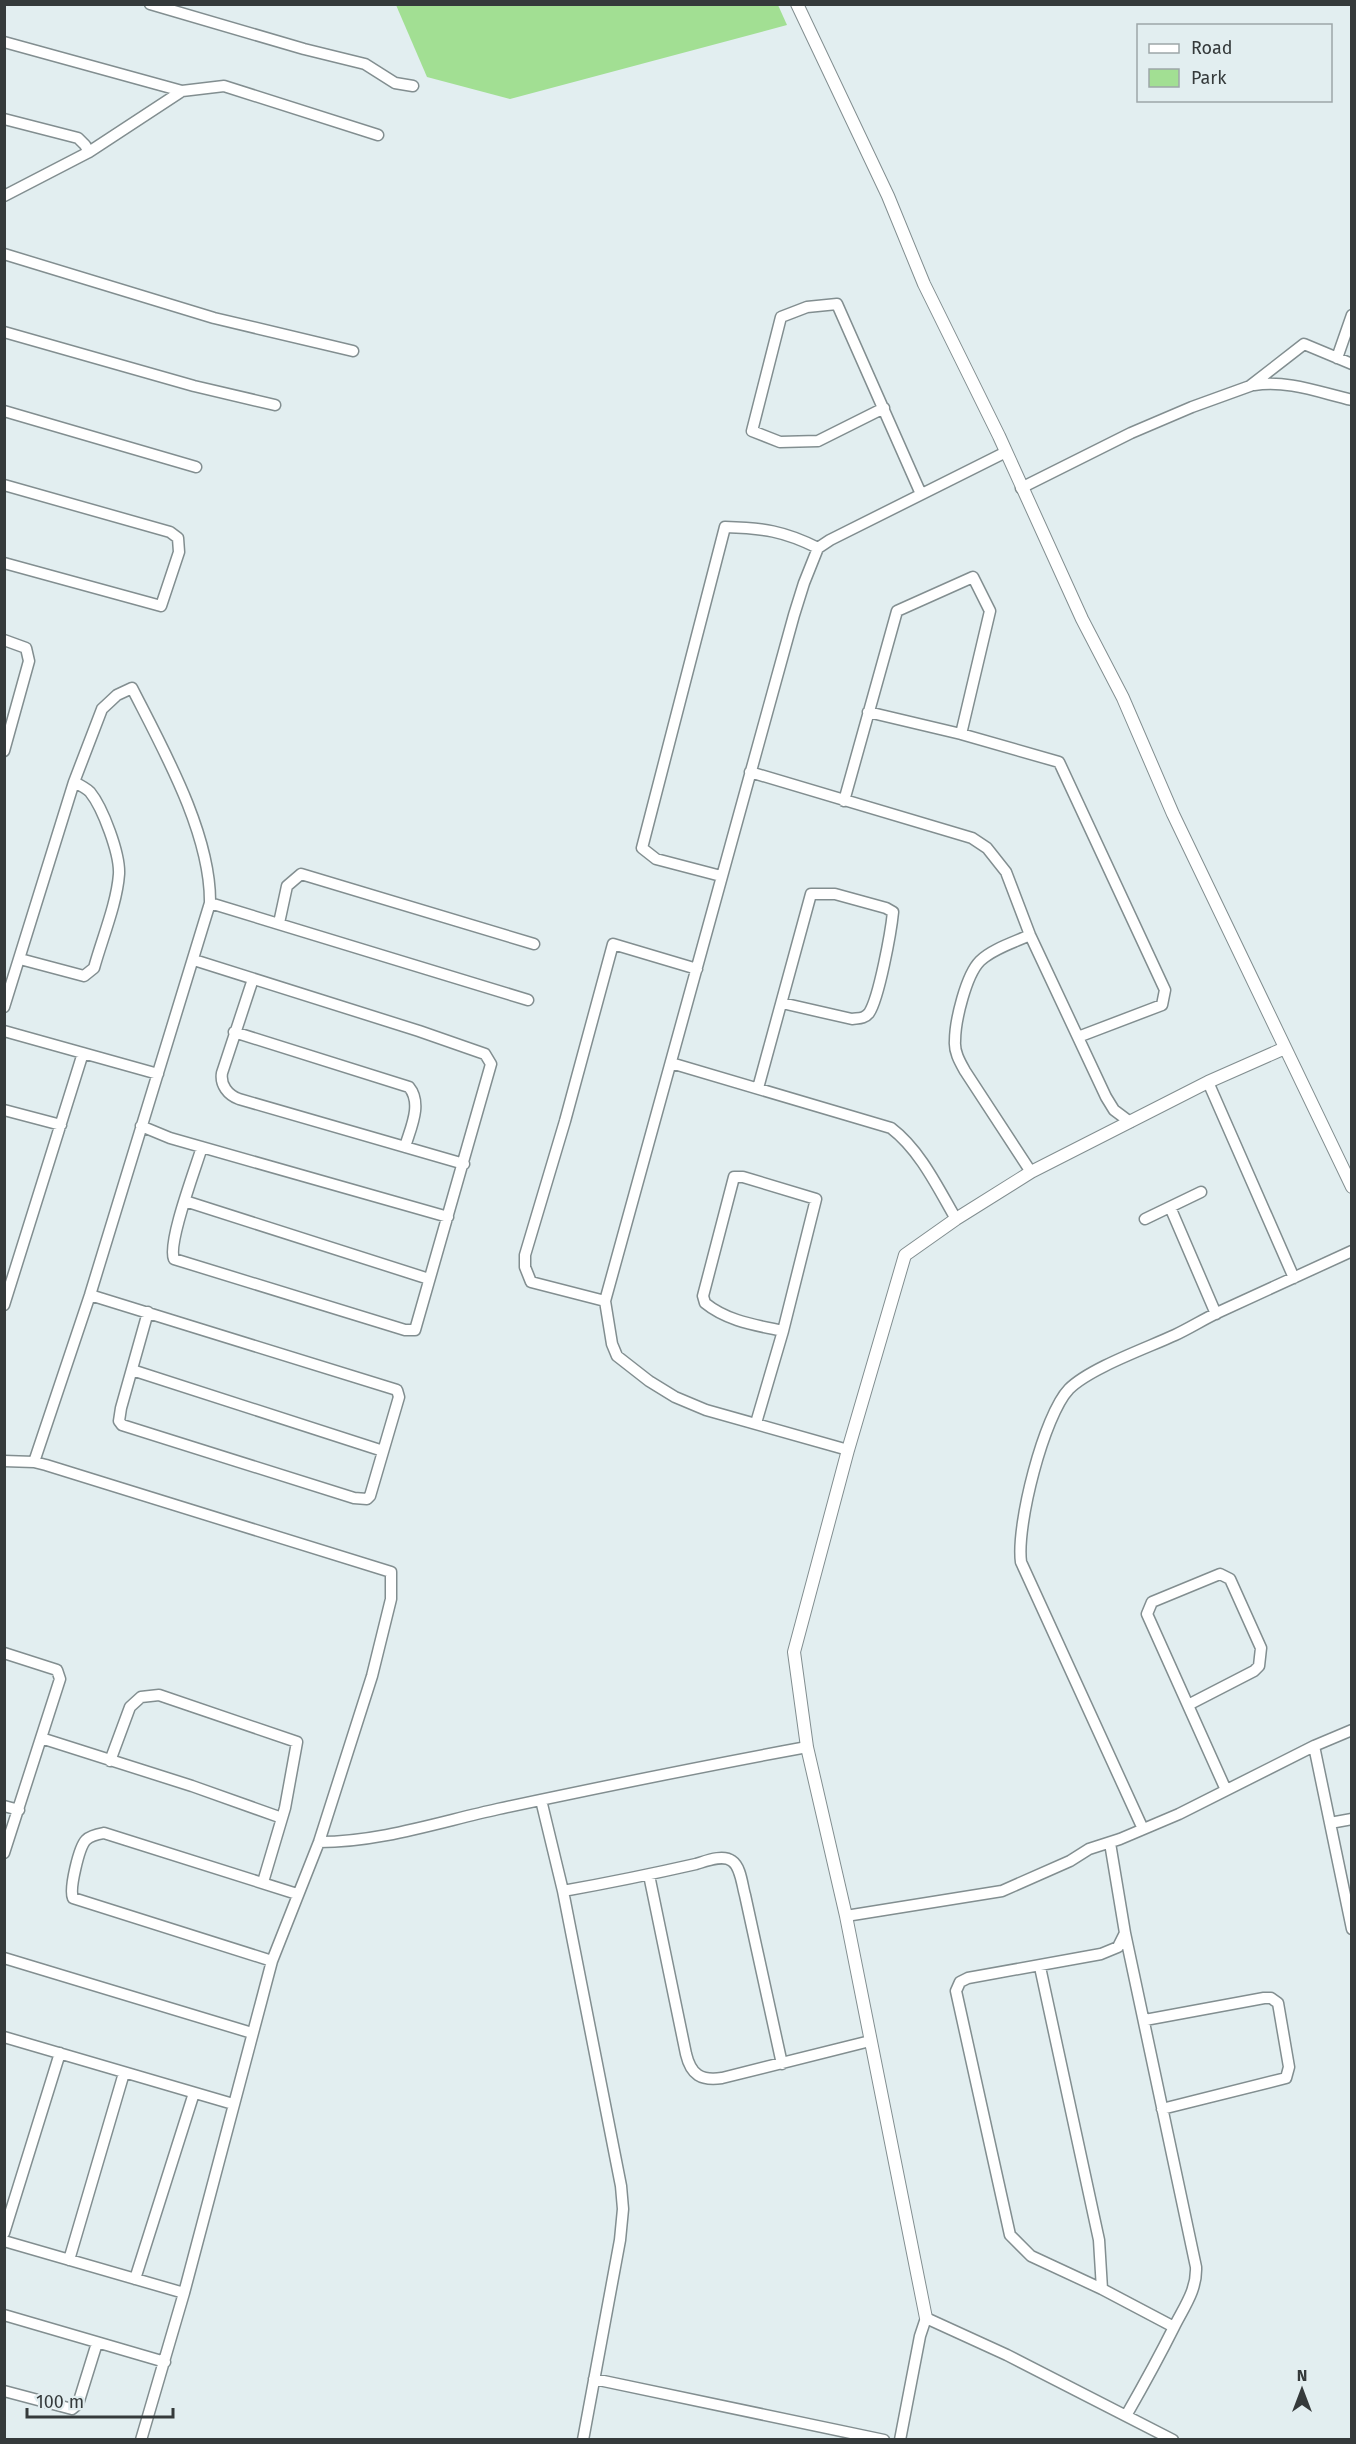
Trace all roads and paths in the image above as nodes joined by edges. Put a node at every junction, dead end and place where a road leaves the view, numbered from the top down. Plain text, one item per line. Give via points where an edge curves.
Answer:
1 (150, 4) edge
2 (797, 4) edge
3 (4, 42) edge
4 (413, 86) dead end
5 (182, 91) junction
6 (4, 119) edge
7 (378, 135) dead end
8 (89, 152) junction
9 (4, 196) edge
10 (4, 254) edge
11 (1352, 315) edge
12 (4, 332) edge
13 (353, 351) dead end
14 (1336, 358) junction
15 (1352, 364) edge
16 (1250, 386) junction
17 (1352, 400) edge
18 (275, 405) dead end
19 (884, 408) junction
20 (4, 411) edge
21 (1006, 452) junction
22 (196, 467) dead end
23 (4, 485) edge
24 (1022, 488) junction
25 (921, 494) junction
26 (818, 548) junction
27 (4, 563) edge
28 (4, 640) edge
29 (868, 712) junction
30 (961, 734) junction
31 (4, 751) edge
32 (750, 772) junction
33 (74, 782) junction
34 (844, 801) junction
35 (722, 876) junction
36 (210, 903) junction
37 (279, 923) junction
38 (1030, 935) junction
39 (534, 944) dead end
40 (20, 959) junction
41 (194, 960) junction
42 (697, 969) junction
43 (253, 979) junction
44 (528, 1000) dead end
45 (782, 1003) junction
46 (4, 1007) edge
47 (4, 1031) edge
48 (234, 1032) junction
49 (1078, 1037) junction
50 (1285, 1048) junction
51 (83, 1053) junction
52 (671, 1063) junction
53 (158, 1074) junction
54 (1208, 1082) junction
55 (758, 1088) junction
56 (4, 1110) edge
57 (1130, 1122) junction
58 (61, 1125) junction
59 (141, 1126) junction
60 (202, 1147) junction
61 (405, 1147) junction
62 (464, 1164) junction
63 (1031, 1172) junction
64 (1352, 1187) edge
65 (1201, 1192) dead end
66 (185, 1201) junction
67 (1170, 1207) junction
68 (448, 1217) junction
69 (956, 1219) junction
70 (1144, 1219) dead end
71 (1352, 1251) edge
72 (1294, 1278) junction
73 (429, 1279) junction
74 (90, 1295) junction
75 (605, 1301) junction
76 (4, 1305) edge
77 (148, 1312) junction
78 (1216, 1314) junction
79 (783, 1331) junction
80 (132, 1370) junction
81 (756, 1423) junction
82 (848, 1450) junction
83 (383, 1451) junction
84 (4, 1461) edge
85 (34, 1462) junction
86 (4, 1653) edge
87 (1188, 1705) junction
88 (1352, 1730) edge
89 (41, 1738) junction
90 (1314, 1746) junction
91 (807, 1747) junction
92 (110, 1761) junction
93 (1226, 1790) junction
94 (541, 1800) junction
95 (4, 1806) edge
96 (19, 1810) junction
97 (282, 1818) junction
98 (1352, 1818) edge
99 (1330, 1823) junction
100 (1143, 1829) junction
101 (319, 1842) junction
102 (1110, 1843) junction
103 (4, 1853) edge
104 (649, 1875) junction
105 (263, 1882) junction
106 (563, 1891) junction
107 (297, 1894) junction
108 (846, 1916) junction
109 (1352, 1929) edge
110 (1125, 1933) junction
111 (4, 1958) edge
112 (272, 1961) junction
113 (1040, 1966) junction
114 (1145, 2020) junction
115 (252, 2033) junction
116 (4, 2037) edge
117 (870, 2041) junction
118 (60, 2053) junction
119 (782, 2064) junction
120 (124, 2073) junction
121 (194, 2093) junction
122 (233, 2104) junction
123 (1162, 2109) junction
124 (4, 2233) edge
125 (4, 2241) edge
126 (69, 2260) junction
127 (135, 2279) junction
128 (1102, 2289) junction
129 (184, 2293) junction
130 (4, 2316) edge
131 (926, 2318) junction
132 (1174, 2327) junction
133 (97, 2343) junction
134 (165, 2362) junction
135 (594, 2379) junction
136 (4, 2391) edge
137 (1127, 2414) junction
138 (141, 2439) edge
139 (583, 2439) edge
140 (884, 2439) edge
141 (900, 2439) edge
142 (1173, 2439) edge

1 - 4 street via 365,64 394,83
2 - 21 street via 888,196 924,284
3 - 5 street
5 - 7 street via 224,86
5 - 8 street
6 - 8 street via 78,138
8 - 9 street
10 - 13 street via 214,318
11 - 14 street
12 - 18 street
14 - 15 street
14 - 16 street via 1304,344
16 - 17 street via 1284,383
16 - 24 street via 1131,433
19 - 19 street via 837,304 807,307 781,317 752,431 780,442 818,441
19 - 25 street
20 - 22 street
21 - 24 street
21 - 25 street
23 - 27 street via 170,532 178,537 179,544 160,606
24 - 50 street
25 - 26 street
26 - 32 street via 804,583
26 - 35 street via 765,528 725,527 642,848 656,859
28 - 31 street via 26,648 29,661
29 - 30 street
29 - 30 street via 897,611 973,577 990,611
29 - 34 street
30 - 49 street via 1059,762 1166,990 1162,1005
32 - 34 street
32 - 35 street
33 - 36 street via 102,709 132,688 202,842 211,883
33 - 40 street
33 - 40 street via 94,798 119,864 117,888 94,968 84,976
34 - 38 street via 972,838 1006,872
35 - 42 street
36 - 37 street
36 - 41 street
37 - 39 street via 287,886 301,874
37 - 44 street
38 - 49 street
38 - 63 street via 978,963 967,984 954,1042 965,1071
40 - 46 street
41 - 43 street
41 - 53 street
42 - 52 street
42 - 75 street via 613,944 525,1255 531,1282
43 - 48 street
43 - 62 street via 485,1054 491,1064
45 - 45 street via 810,894 834,894 893,912 876,995 863,1018
45 - 55 street
47 - 51 street
48 - 61 street via 409,1087 416,1105
48 - 61 street via 221,1079 233,1097
49 - 57 street via 1106,1097 1114,1110
50 - 54 street
50 - 64 street
51 - 53 street
51 - 58 street
52 - 55 street
52 - 75 street
53 - 59 street
54 - 57 street
54 - 72 street
55 - 69 street via 891,1128 925,1167
56 - 58 street
57 - 63 street
58 - 76 street
59 - 60 street
59 - 74 street
60 - 66 street
60 - 68 street
61 - 62 street
62 - 68 street
63 - 69 street
65 - 67 street
66 - 73 street
66 - 73 street via 172,1253 176,1261 409,1330 417,1328
67 - 70 street
67 - 78 street
68 - 73 street
69 - 82 street via 905,1255
71 - 72 street
72 - 78 street
74 - 77 street
74 - 85 street
75 - 81 street via 612,1344 617,1356 632,1369 675,1397
77 - 80 street
77 - 83 street via 397,1390 399,1398
78 - 100 street via 1131,1353 1068,1390 1047,1432 1020,1531 1024,1574
79 - 79 street via 816,1199 734,1177 703,1296 705,1303 736,1320
79 - 81 street
80 - 83 street
80 - 83 street via 119,1421 126,1427 354,1498 370,1496
81 - 82 street
82 - 91 street via 794,1652
84 - 85 street
85 - 101 street via 391,1572 392,1599 372,1676
86 - 89 street via 57,1670 60,1679
87 - 87 street via 1147,1614 1152,1602 1220,1574 1230,1579 1262,1648 1259,1666
87 - 93 street
88 - 90 street
89 - 92 street
89 - 96 street
90 - 93 street
90 - 99 street
91 - 94 street
91 - 108 street
92 - 97 street
92 - 97 street via 130,1707 141,1697 159,1695 297,1742
93 - 100 street
94 - 101 street via 396,1833
94 - 106 street
95 - 96 street
96 - 103 street
97 - 105 street
98 - 99 street
99 - 109 street
100 - 102 street
101 - 107 street
102 - 108 street via 1089,1849 1002,1892
102 - 110 street
104 - 106 street
104 - 119 street via 691,2069 700,2078 712,2080
104 - 119 street via 718,1859 734,1862 745,1895
105 - 107 street
105 - 112 street via 104,1833 91,1836 82,1845 72,1896
106 - 135 street via 623,2209
107 - 112 street
108 - 117 street
110 - 113 street via 1118,1947 1110,1951
110 - 114 street
111 - 115 street
112 - 115 street
113 - 128 street via 1099,2240
113 - 128 street via 968,1978 960,1982 956,1991 1010,2235 1030,2256
114 - 123 street
114 - 123 street via 1264,1998 1278,2003 1289,2067 1286,2078
115 - 122 street
116 - 118 street
117 - 119 street
117 - 131 street
118 - 120 street
118 - 124 street
120 - 121 street
120 - 126 street
121 - 122 street
121 - 127 street
122 - 129 street
123 - 132 street via 1197,2279
125 - 126 street
126 - 127 street
127 - 129 street
128 - 132 street
129 - 134 street
130 - 133 street
131 - 137 street
131 - 141 street
132 - 137 street
133 - 134 street
133 - 136 street via 78,2404 72,2409
134 - 138 street
135 - 139 street
135 - 140 street
137 - 142 street

